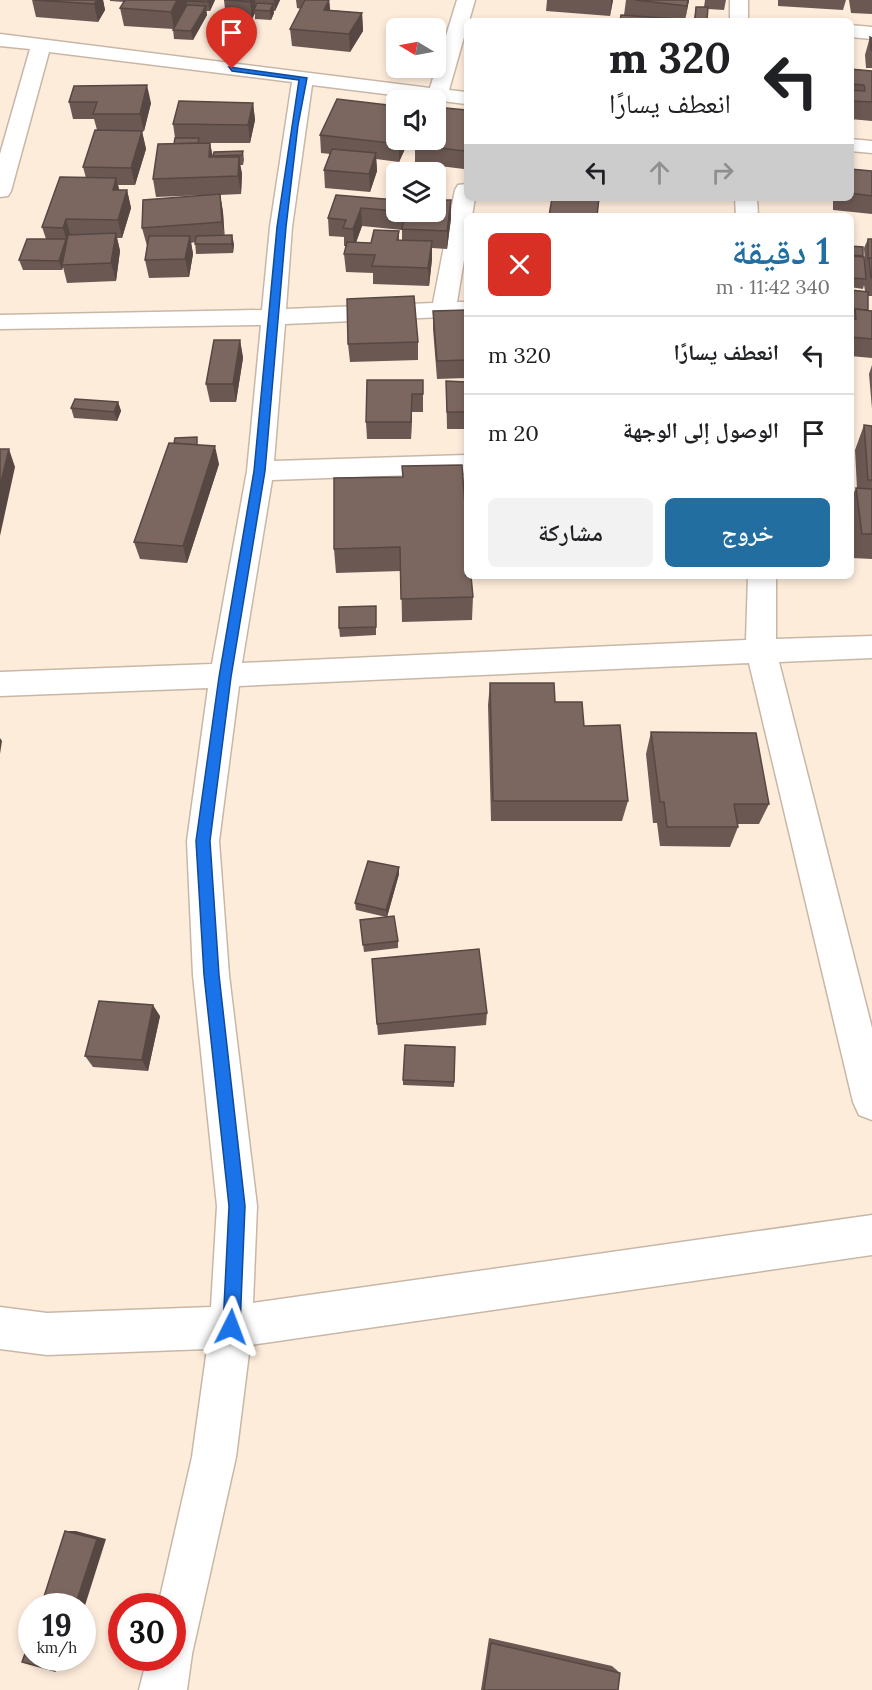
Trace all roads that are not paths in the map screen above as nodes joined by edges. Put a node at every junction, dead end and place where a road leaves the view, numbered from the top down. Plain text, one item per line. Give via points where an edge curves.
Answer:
1 (466, 0) edge
2 (739, 0) edge
3 (739, 18) edge
4 (854, 32) edge
5 (872, 33) edge
6 (0, 40) edge
7 (42, 45) junction
8 (303, 78) junction
9 (404, 90) edge
10 (439, 90) edge
11 (446, 95) edge
12 (464, 98) edge
13 (854, 145) edge
14 (872, 147) edge
15 (0, 191) edge
16 (465, 201) edge
17 (455, 309) edge
18 (274, 317) junction
19 (0, 322) edge
20 (464, 464) edge
21 (260, 471) junction
22 (762, 579) edge
23 (872, 647) edge
24 (761, 650) junction
25 (225, 677) junction
26 (0, 684) edge
27 (872, 1102) edge
28 (872, 1235) edge
29 (231, 1327) junction
30 (0, 1328) edge
31 (47, 1334) junction
32 (0, 1345) edge
33 (184, 1593) edge
34 (167, 1671) edge
35 (163, 1690) edge

1 - 10 street
2 - 3 street
4 - 5 street
6 - 7 street
7 - 8 street
7 - 15 street
8 - 9 street
8 - 18 street via 283,215
11 - 12 street
13 - 14 street
16 - 17 street
17 - 18 street
18 - 19 street
18 - 21 street
20 - 21 street
21 - 25 street
22 - 24 street
23 - 24 street
24 - 25 street
24 - 27 street
25 - 26 street
25 - 29 street via 203,841 211,975 237,1206
28 - 29 street
29 - 31 street
29 - 33 street via 214,1457
30 - 31 street
31 - 32 street
34 - 35 street

